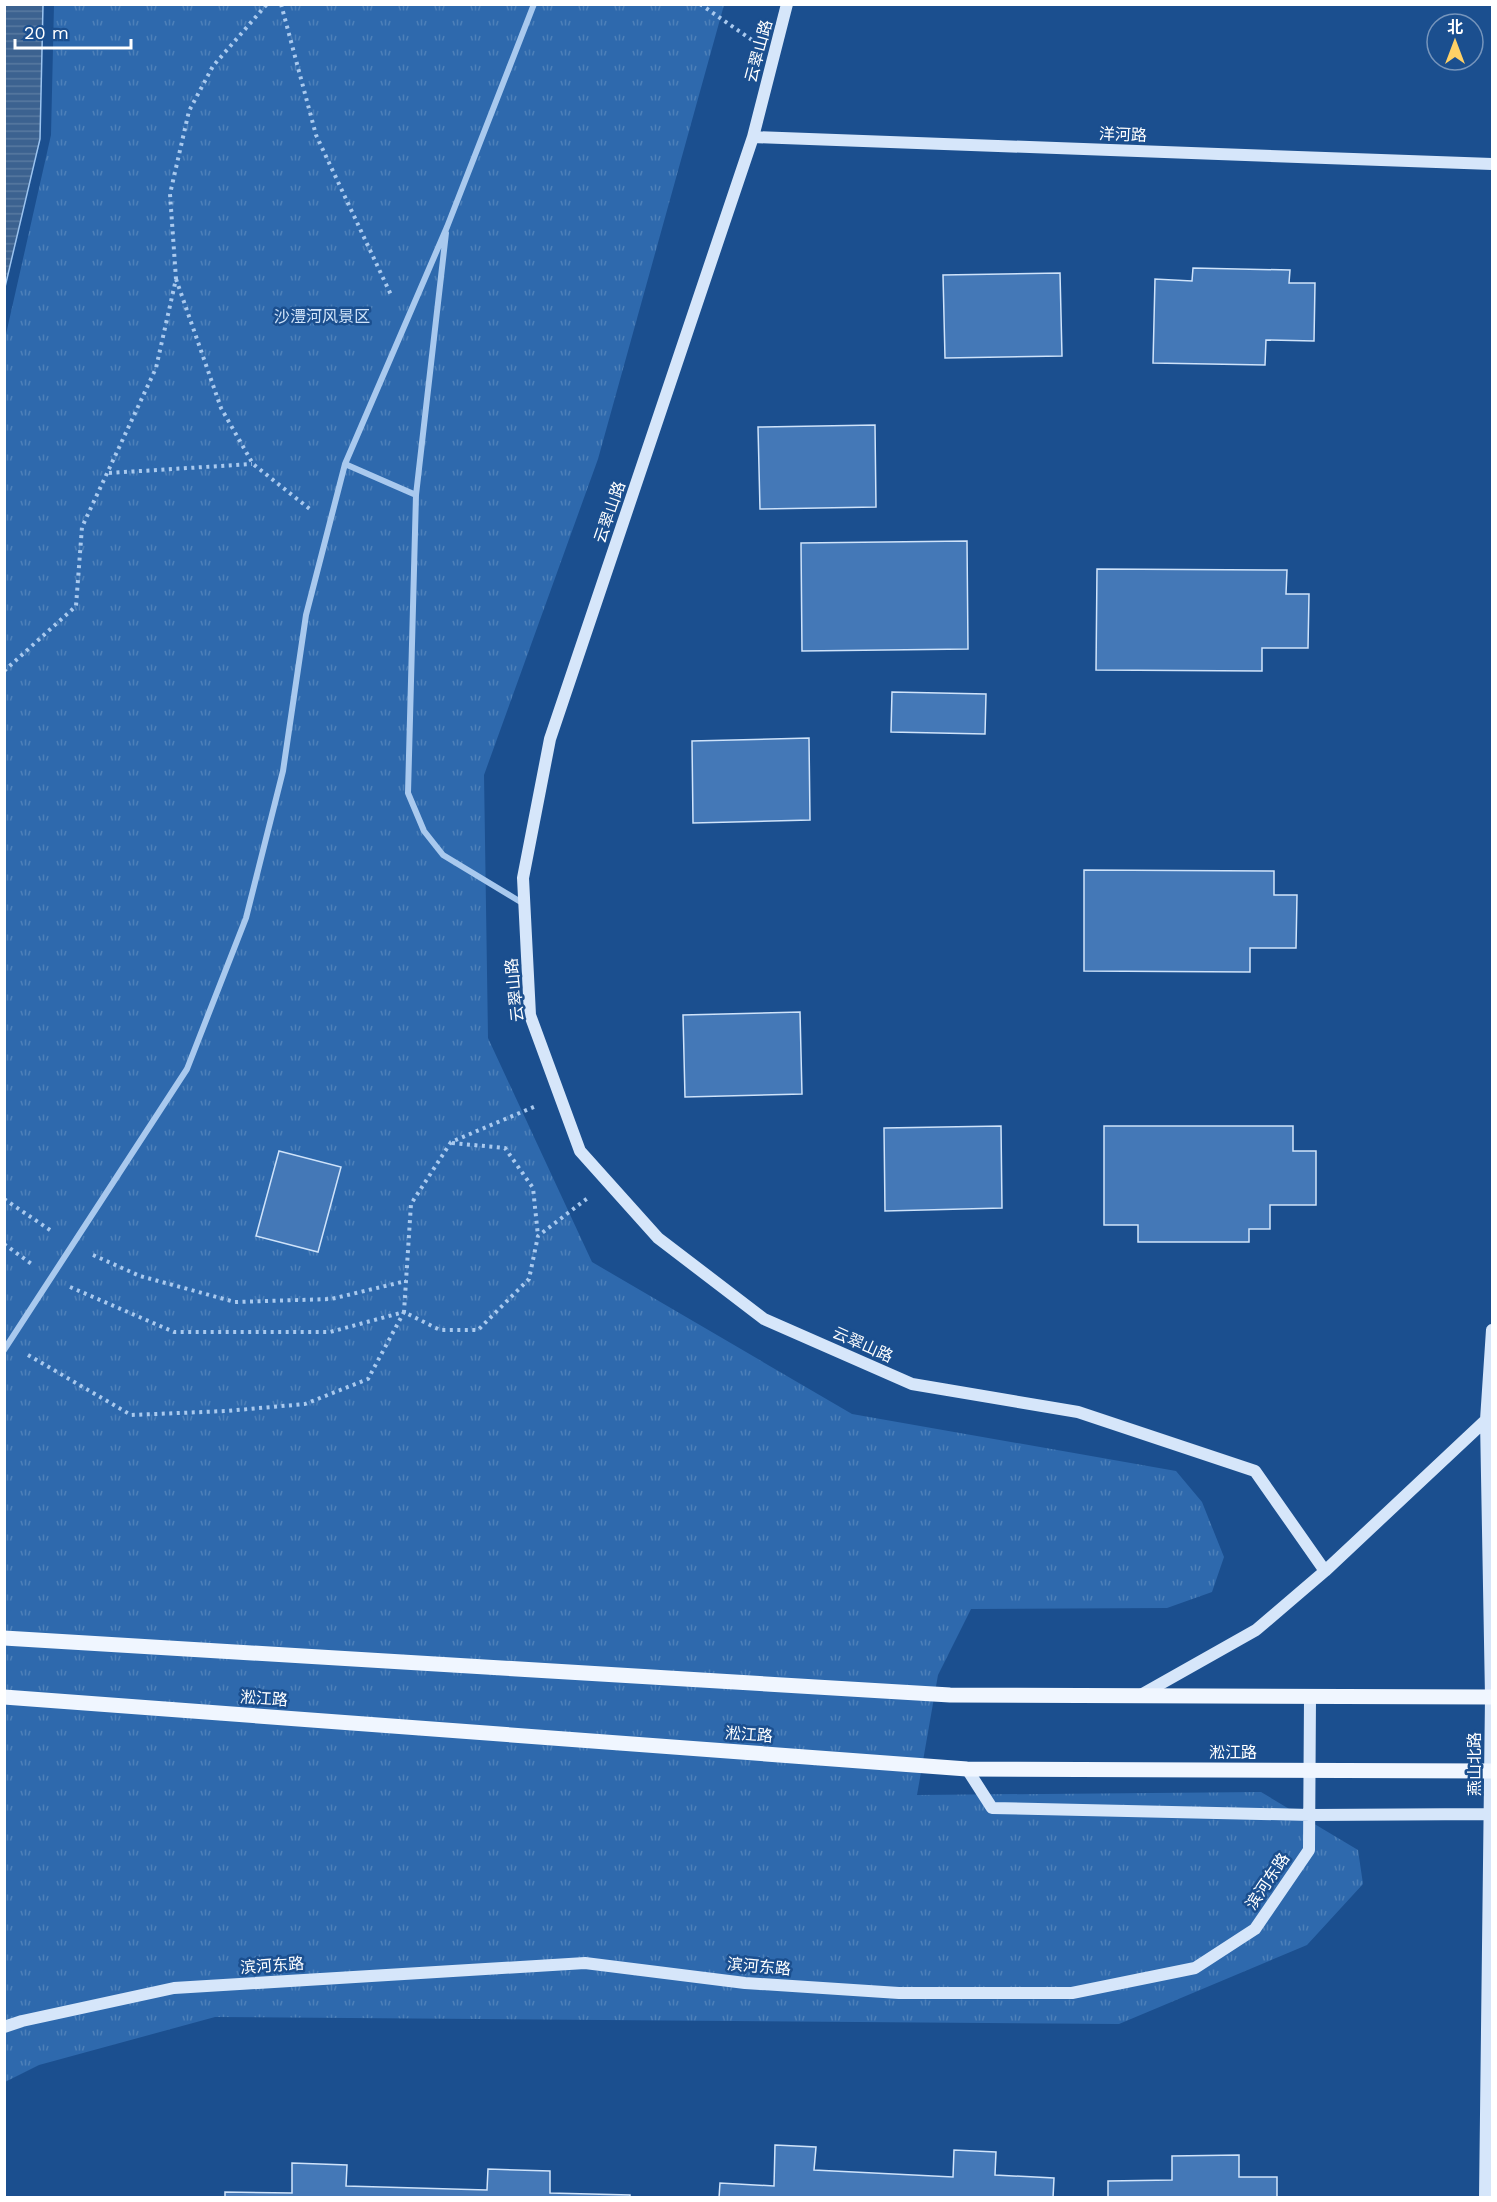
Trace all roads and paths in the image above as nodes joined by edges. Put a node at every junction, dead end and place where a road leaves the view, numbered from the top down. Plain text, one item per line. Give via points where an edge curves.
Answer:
1 (267, 4) edge
2 (281, 4) edge
3 (534, 4) edge
4 (700, 4) edge
5 (787, 4) edge
6 (774, 55) junction
7 (753, 137) junction
8 (1492, 164) edge
9 (447, 226) junction
10 (176, 279) junction
11 (404, 322) junction
12 (253, 464) junction
13 (345, 464) junction
14 (109, 473) junction
15 (416, 495) junction
16 (329, 524) junction
17 (4, 671) edge
18 (524, 904) junction
19 (561, 1096) junction
20 (451, 1143) junction
21 (609, 1182) junction
22 (4, 1199) edge
23 (538, 1236) junction
24 (4, 1245) edge
25 (72, 1245) junction
26 (53, 1279) junction
27 (406, 1281) junction
28 (404, 1312) junction
29 (1492, 1330) edge
30 (7, 1347) edge
31 (1486, 1419) junction
32 (1325, 1571) junction
33 (4, 1638) edge
34 (4, 1697) edge
35 (1137, 1697) junction
36 (1492, 1697) edge
37 (1310, 1698) junction
38 (967, 1769) junction
39 (1311, 1770) junction
40 (1491, 1771) edge
41 (1490, 1814) junction
42 (1310, 1815) junction
43 (4, 2027) edge
44 (1485, 2198) edge

1 - 10 path via 213,66 189,111 170,194
2 - 11 path via 316,135
3 - 9 street
4 - 6 path
5 - 6 street, 云翠山路
6 - 7 street, 云翠山路
7 - 8 street, 洋河路
7 - 18 street, 云翠山路 via 550,740 523,878
9 - 11 street
9 - 15 street
10 - 12 path via 221,408
10 - 14 path via 156,368
11 - 13 street
12 - 14 path
12 - 16 path
13 - 15 street
13 - 16 street
14 - 17 path via 82,527 76,606
15 - 18 street via 408,794 424,831 443,855
16 - 25 street via 306,615 283,771 246,918 187,1069
18 - 19 street, 云翠山路 via 530,1015
19 - 20 path
19 - 21 street, 云翠山路 via 580,1151
20 - 23 path via 505,1148 532,1188
20 - 27 path via 411,1204
21 - 23 path
21 - 32 street, 云翠山路 via 658,1238 764,1319 912,1384 1078,1412 1255,1471
22 - 25 path
23 - 28 path via 529,1279 478,1330 440,1330
24 - 26 path
25 - 26 street
25 - 27 path via 140,1276 235,1302 331,1299
26 - 28 path via 174,1332 330,1332
26 - 30 street
27 - 28 path
28 - 30 path via 369,1379 305,1404 226,1411 131,1415
29 - 31 street, 燕山北路
31 - 32 street
31 - 36 street, 燕山北路
32 - 35 street via 1256,1630
33 - 35 main road via 950,1695
34 - 38 main road, 淞江路
35 - 37 main road
36 - 37 main road
36 - 40 street, 燕山北路
37 - 39 street, 滨河东路
38 - 39 main road, 淞江路
38 - 42 street via 993,1808
39 - 40 main road, 淞江路
39 - 42 street, 滨河东路
40 - 41 street, 燕山北路
41 - 42 street
41 - 44 street, 燕山北路
42 - 43 street, 滨河东路 via 1309,1850 1255,1929 1195,1968 1072,1993 899,1993 745,1983 585,1963 174,1988

